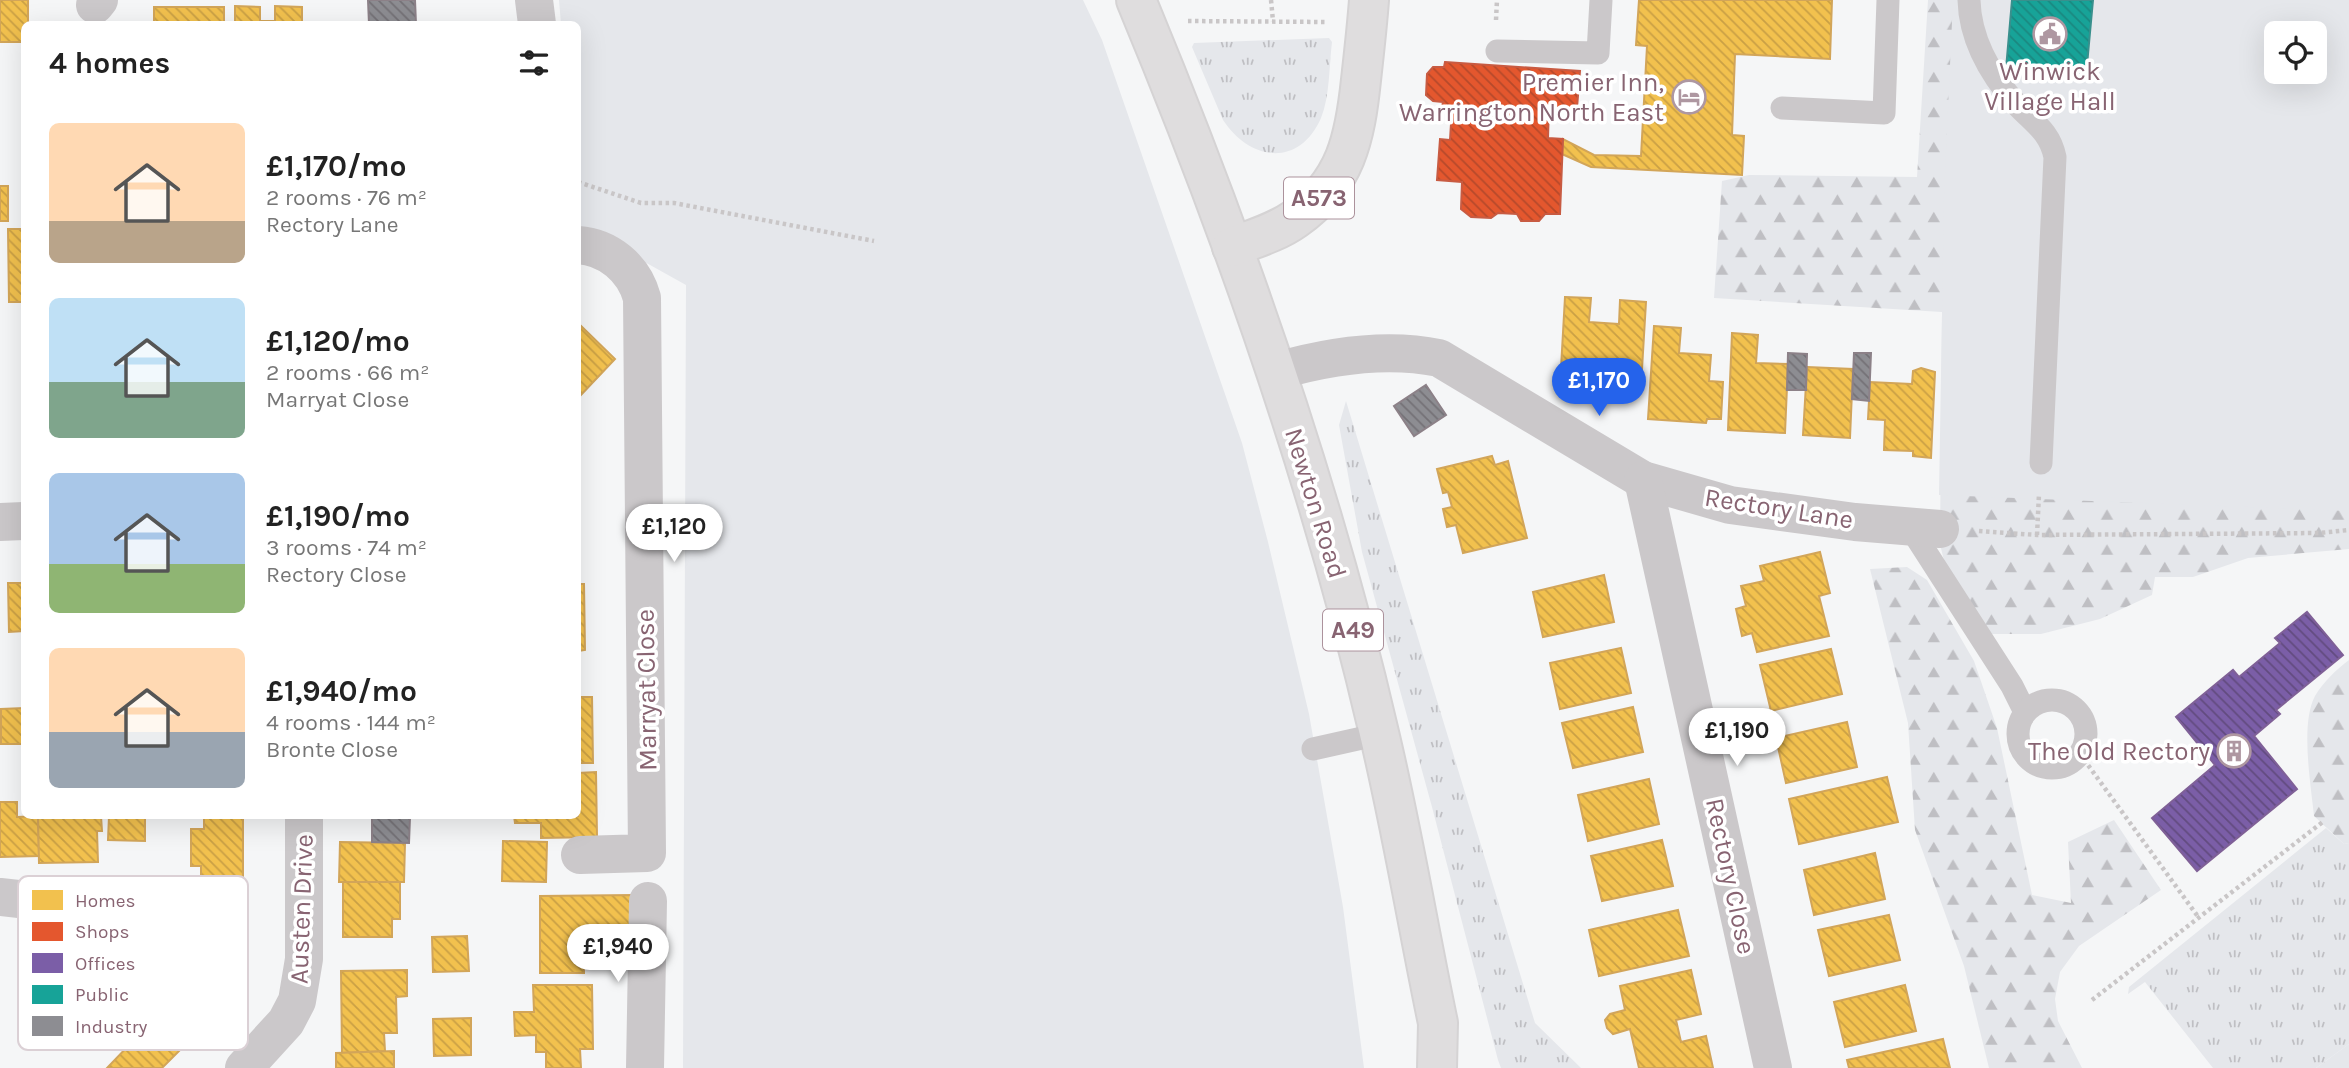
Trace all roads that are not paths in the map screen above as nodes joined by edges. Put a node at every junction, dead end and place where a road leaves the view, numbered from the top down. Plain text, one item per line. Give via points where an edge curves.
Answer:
1 (534, 0) edge
2 (1601, 0) edge
3 (1888, 0) edge
4 (1969, 0) edge
5 (1140, 11) edge
6 (1368, 11) edge
7 (537, 21) edge
8 (1497, 51) dead end
9 (1782, 108) dead end
10 (581, 246) edge
11 (1232, 247) junction
12 (1277, 371) junction
13 (2041, 463) road end
14 (1643, 480) junction
15 (21, 521) edge
16 (0, 522) edge
17 (1924, 527) joint
18 (2025, 712) junction
19 (1380, 734) junction
20 (1313, 750) dead end
21 (304, 819) edge
22 (580, 855) dead end
23 (0, 897) edge
24 (18, 899) edge
25 (648, 901) dead end
26 (1438, 1023) junction
27 (244, 1068) edge
28 (645, 1068) edge
29 (1437, 1068) edge
30 (1465, 1068) edge
31 (1773, 1068) edge

1 - 7 street
2 - 8 lane via 1598,53
3 - 9 lane via 1884,113
4 - 13 lane via 1979,46 1994,78 2044,131 2055,157
5 - 11 main road, Newton Road / A49
6 - 11 main road, A573 via 1355,126 1350,148 1331,184 1294,220
10 - 22 street, Marryat Close via 606,253 627,267 642,298 647,853
11 - 12 main road, Newton Road / A49
12 - 14 street, Rectory Lane via 1359,355 1404,353 1439,358
12 - 19 main road, Newton Road / A49
14 - 17 street, Rectory Lane via 1730,505
14 - 31 street, Rectory Close
15 - 16 street
17 - 18 lane
18 - 18 lane via 2019,743 2031,761 2062,767 2080,754 2086,731 2077,710 2056,699 2044,700
19 - 20 lane
19 - 26 main road, Newton Road / A49
21 - 27 street, Austen Drive via 304,958 297,1001 286,1022
23 - 24 street
25 - 28 street
26 - 29 main road, Newton Road / A49
26 - 30 main road, Newton Road / A49

